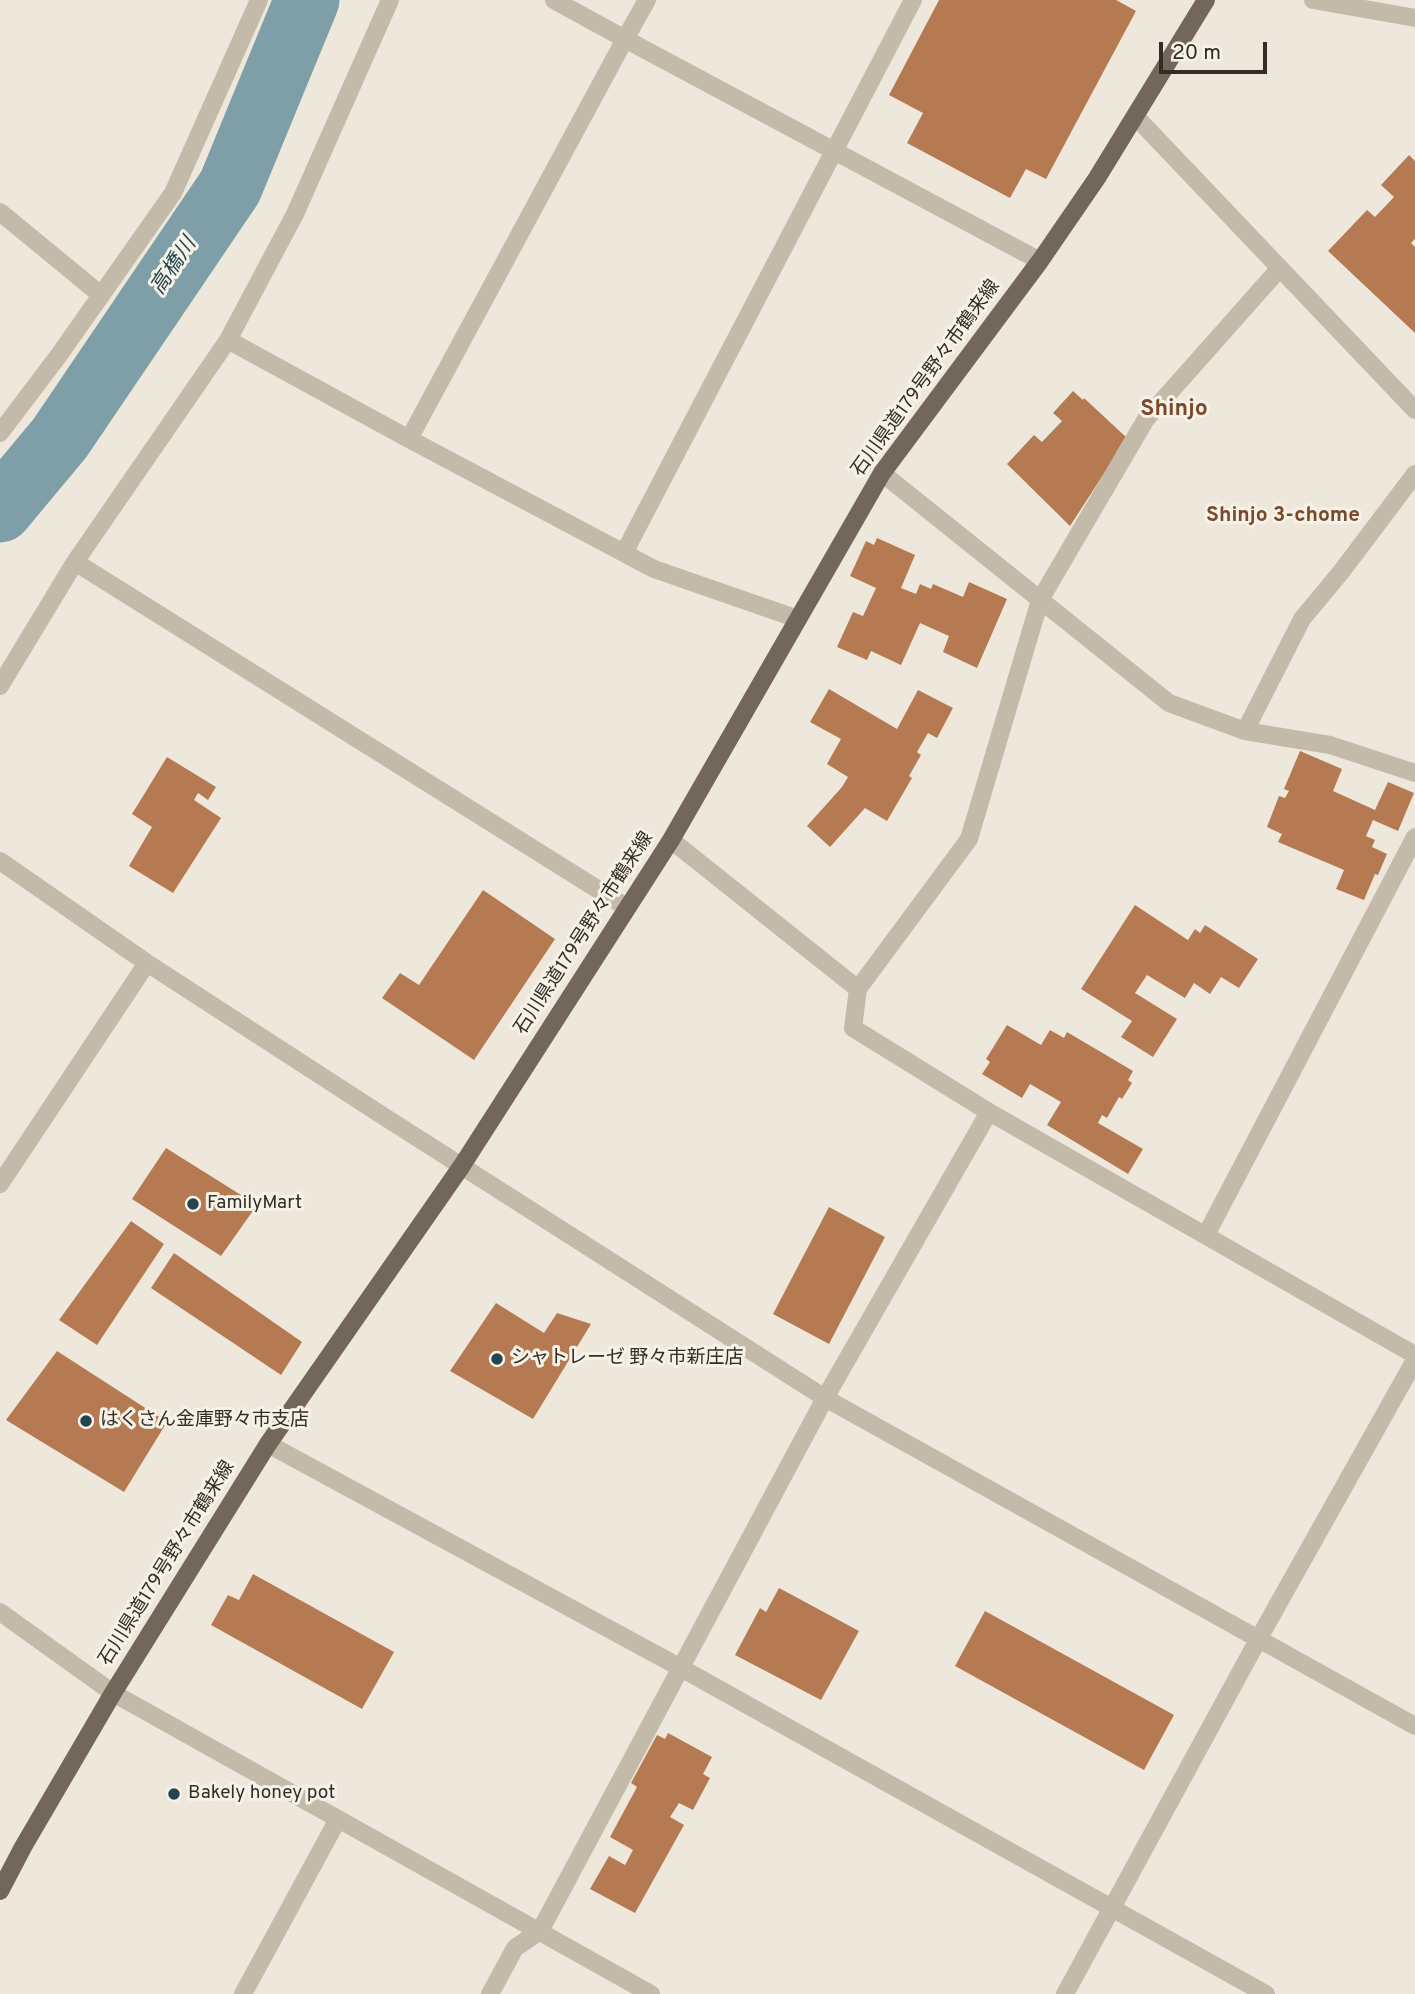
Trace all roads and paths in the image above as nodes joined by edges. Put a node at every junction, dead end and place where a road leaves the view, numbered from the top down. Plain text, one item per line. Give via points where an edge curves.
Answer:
1 (259, 0) edge
2 (390, 0) edge
3 (554, 0) edge
4 (647, 0) edge
5 (914, 0) edge
6 (1206, 0) edge
7 (1313, 0) edge
8 (1415, 18) edge
9 (625, 39) junction
10 (1136, 117) junction
11 (833, 150) junction
12 (0, 212) edge
13 (1040, 261) junction
14 (1280, 268) junction
15 (101, 295) junction
16 (228, 340) junction
17 (1415, 410) edge
18 (0, 433) edge
19 (408, 439) junction
20 (881, 473) junction
21 (1415, 474) edge
22 (624, 553) junction
23 (75, 562) junction
24 (1040, 600) junction
25 (798, 619) junction
26 (0, 686) edge
27 (1245, 731) junction
28 (1415, 774) edge
29 (1415, 837) edge
30 (671, 840) junction
31 (0, 861) edge
32 (626, 907) junction
33 (148, 962) junction
34 (858, 989) junction
35 (989, 1112) junction
36 (461, 1167) junction
37 (0, 1184) edge
38 (1206, 1235) junction
39 (1415, 1357) edge
40 (825, 1398) junction
41 (268, 1444) junction
42 (0, 1612) edge
43 (1259, 1638) junction
44 (681, 1668) junction
45 (113, 1693) junction
46 (1415, 1726) edge
47 (338, 1819) junction
48 (0, 1891) edge
49 (1112, 1909) junction
50 (540, 1931) junction
51 (243, 1994) edge
52 (490, 1994) edge
53 (651, 1994) edge
54 (1065, 1994) edge
55 (1266, 1994) edge

1 - 15 street via 173,192
2 - 16 street via 295,214
3 - 9 street
4 - 9 street
5 - 11 street
6 - 10 main road, 石川県道179号野々市鶴来線
7 - 8 street
9 - 11 street
9 - 19 street
10 - 13 main road, 石川県道179号野々市鶴来線
10 - 14 street
11 - 13 street
11 - 22 street
12 - 15 street
13 - 20 main road, 石川県道179号野々市鶴来線
14 - 17 street
14 - 24 street via 1146,419
15 - 18 street
16 - 19 street
16 - 23 street
19 - 22 street
20 - 24 street
20 - 25 main road, 石川県道179号野々市鶴来線
21 - 27 street via 1302,619
22 - 25 street via 654,569
23 - 26 street
23 - 32 street
24 - 27 street via 1169,703
24 - 34 street via 969,839
25 - 30 main road, 石川県道179号野々市鶴来線
27 - 28 street via 1329,745
29 - 38 street
30 - 32 main road, 石川県道179号野々市鶴来線
30 - 34 street
31 - 33 street
32 - 36 main road, 石川県道179号野々市鶴来線
33 - 36 street
33 - 37 street
34 - 35 street via 853,1028
35 - 38 street
35 - 40 street
36 - 40 street
36 - 41 main road, 石川県道179号野々市鶴来線
38 - 39 street
39 - 43 street
40 - 43 street
40 - 44 street
41 - 44 street
41 - 45 main road, 石川県道179号野々市鶴来線
42 - 45 street
43 - 46 street
43 - 49 street
44 - 49 street
44 - 50 street
45 - 47 street
45 - 48 main road, 石川県道179号野々市鶴来線
47 - 50 street
47 - 51 street
49 - 54 street
49 - 55 street
50 - 52 street via 515,1948
50 - 53 street

